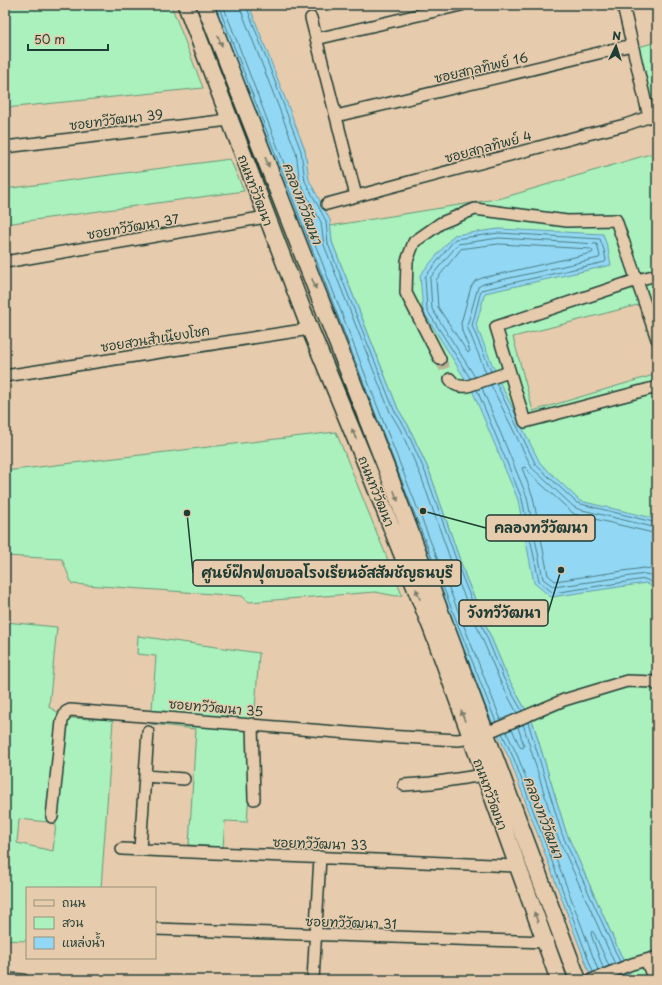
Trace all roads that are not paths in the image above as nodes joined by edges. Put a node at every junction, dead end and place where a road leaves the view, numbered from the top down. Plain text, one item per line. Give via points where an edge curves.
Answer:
1 (186, 5) edge
2 (206, 5) edge
3 (461, 5) edge
4 (623, 5) edge
5 (311, 18) dead end
6 (316, 39) junction
7 (632, 45) junction
8 (336, 116) junction
9 (653, 116) edge
10 (230, 120) junction
11 (5, 147) edge
12 (356, 196) junction
13 (327, 204) dead end
14 (266, 218) junction
15 (5, 262) edge
16 (657, 275) edge
17 (637, 280) junction
18 (310, 329) junction
19 (657, 339) edge
20 (440, 359) tunnel mouth
21 (504, 374) junction
22 (5, 376) edge
23 (450, 379) tunnel mouth
24 (657, 387) edge
25 (388, 475) junction
26 (373, 481) junction
27 (657, 685) edge
28 (252, 724) junction
29 (492, 730) junction
30 (148, 732) dead end
31 (471, 738) junction
32 (484, 775) junction
33 (145, 776) junction
34 (184, 779) dead end
35 (404, 785) dead end
36 (254, 799) dead end
37 (52, 817) dead end
38 (122, 849) dead end
39 (140, 849) junction
40 (320, 857) junction
41 (518, 866) junction
42 (156, 929) edge
43 (315, 935) junction
44 (545, 942) junction
45 (652, 959) edge
46 (5, 979) edge
47 (23, 980) edge
48 (313, 980) edge
49 (559, 980) edge
50 (578, 980) edge
51 (591, 980) edge
52 (654, 980) edge

1 - 10 main road, ถนนทวีวัฒนา
2 -> 25 main road, ถนนทวีวัฒนา
3 - 6 street
4 - 7 street
5 - 6 street
6 - 8 street
7 - 8 street, ซอยสกุลทิพย์ 16
7 - 9 street
8 - 12 street
9 - 12 street, ซอยสกุลทิพย์ 4
10 - 11 street, ซอยทวีวัฒนา 39
10 - 14 main road, ถนนทวีวัฒนา
12 - 13 street, ซอยสกุลทิพย์ 4
14 - 15 street, ซอยทวีวัฒนา 37
14 - 18 main road, ถนนทวีวัฒนา
16 - 17 street
17 - 19 street
17 - 20 street via 616,220 567,221 475,209 441,223 414,242 407,261 406,293
17 - 21 street via 496,327
18 - 22 street, ซอยสวนสำเนียงโชค
26 -> 18 main road, ถนนทวีวัฒนา
21 - 23 street via 460,387
21 - 24 street via 525,422
25 - 26 main road
25 -> 29 main road, ถนนทวีวัฒนา
31 -> 26 main road, ถนนทวีวัฒนา
27 - 29 street via 654,682 627,681 564,700
28 - 31 street, ซอยทวีวัฒนา 35 via 442,740
28 - 36 street
28 - 37 street, ซอยทวีวัฒนา 35 via 70,710 66,712 62,721
29 - 31 main road
29 - 50 main road, ถนนทวีวัฒนา
30 - 33 street
31 - 32 main road, ถนนทวีวัฒนา
32 - 35 street
32 - 41 main road, ถนนทวีวัฒนา
33 - 34 street
33 - 39 street
38 - 39 street, ซอยทวีวัฒนา 33
39 - 40 street, ซอยทวีวัฒนา 33
40 - 41 street, ซอยทวีวัฒนา 33
40 - 43 street
44 -> 41 main road, ถนนทวีวัฒนา
42 - 43 street, ซอยทวีวัฒนา 31
43 - 44 street, ซอยทวีวัฒนา 31
43 - 48 street
44 - 49 main road, ถนนทวีวัฒนา
45 - 51 street
45 - 52 street
46 - 47 street

